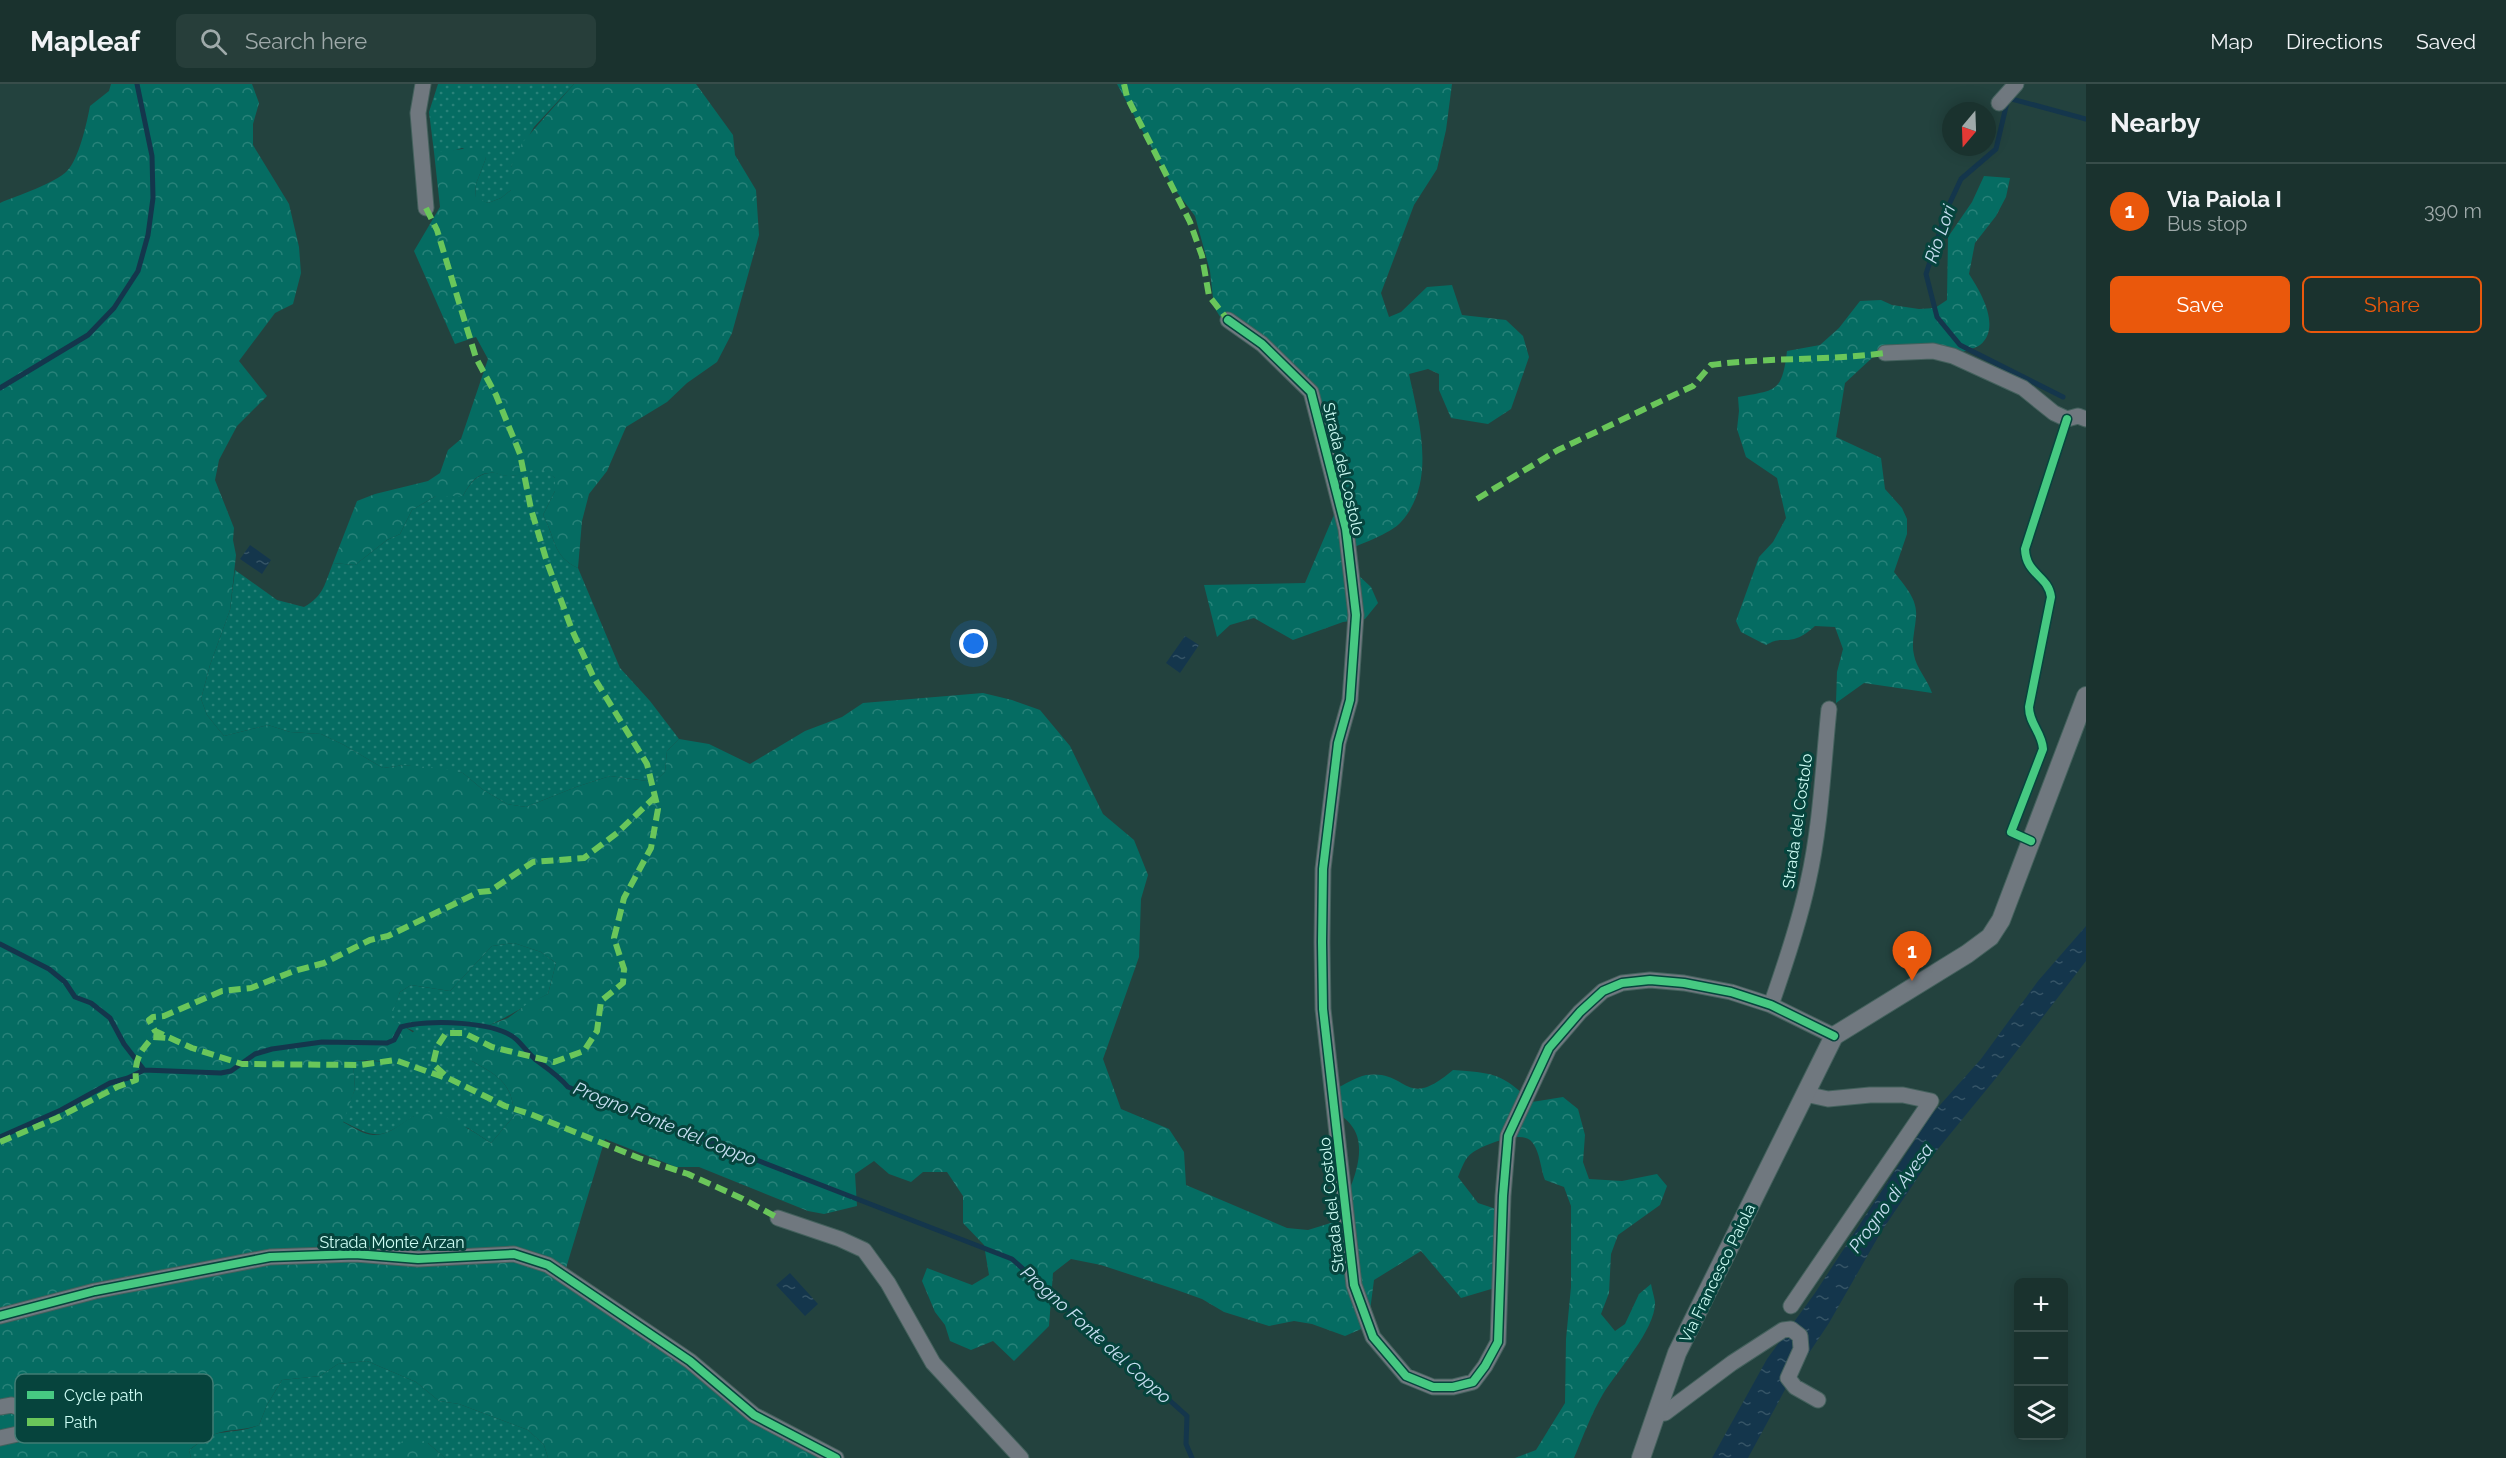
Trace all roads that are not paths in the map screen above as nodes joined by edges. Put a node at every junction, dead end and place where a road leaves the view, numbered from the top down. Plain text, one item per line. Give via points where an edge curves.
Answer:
1 (423, 84) edge
2 (2016, 84) edge
3 (1999, 103) dead end
4 (426, 208) dead end
5 (1228, 320) dead end
6 (1886, 353) dead end
7 (2086, 419) edge
8 (2086, 696) edge
9 (1829, 709) dead end
10 (1771, 1005) junction
11 (1834, 1036) junction
12 (1805, 1094) junction
13 (778, 1218) dead end
14 (1791, 1306) dead end
15 (0, 1316) edge
16 (1818, 1400) dead end
17 (15, 1406) edge
18 (0, 1407) edge
19 (1656, 1414) junction
20 (15, 1435) edge
21 (0, 1438) edge
22 (836, 1458) edge
23 (1021, 1458) edge
24 (1641, 1458) edge

1 - 4 street via 418,113
2 - 3 street
5 - 10 street, Strada del Costolo via 1262,344 1311,392 1346,529 1356,615 1350,700 1338,743 1323,869 1323,1009 1354,1285 1373,1337 1406,1376 1432,1386 1473,1383 1497,1342 1508,1136 1549,1048 1580,1011 1603,991 1622,982 1650,980 1684,982
6 - 7 street via 1933,351 1953,356 2023,388 2054,413 2067,419
8 - 11 street via 2001,920 1990,937
9 - 10 street, Strada del Costolo via 1819,817 1808,881
10 - 11 street, Strada del Costolo
11 - 12 street, Via Francesco Paiola
12 - 14 street via 1828,1099 1903,1095 1931,1101
12 - 19 street, Via Francesco Paiola via 1677,1353
13 - 23 street via 864,1250 888,1283 933,1363
15 - 22 street, Strada Monte Arzan via 95,1291 270,1257 355,1254 418,1259 514,1254 548,1265 681,1355 754,1415
16 - 19 street via 1795,1387 1788,1378 1801,1349 1800,1336 1791,1329 1772,1336 1682,1402
17 - 18 street
19 - 24 street, Via Francesco Paiola
20 - 21 street

